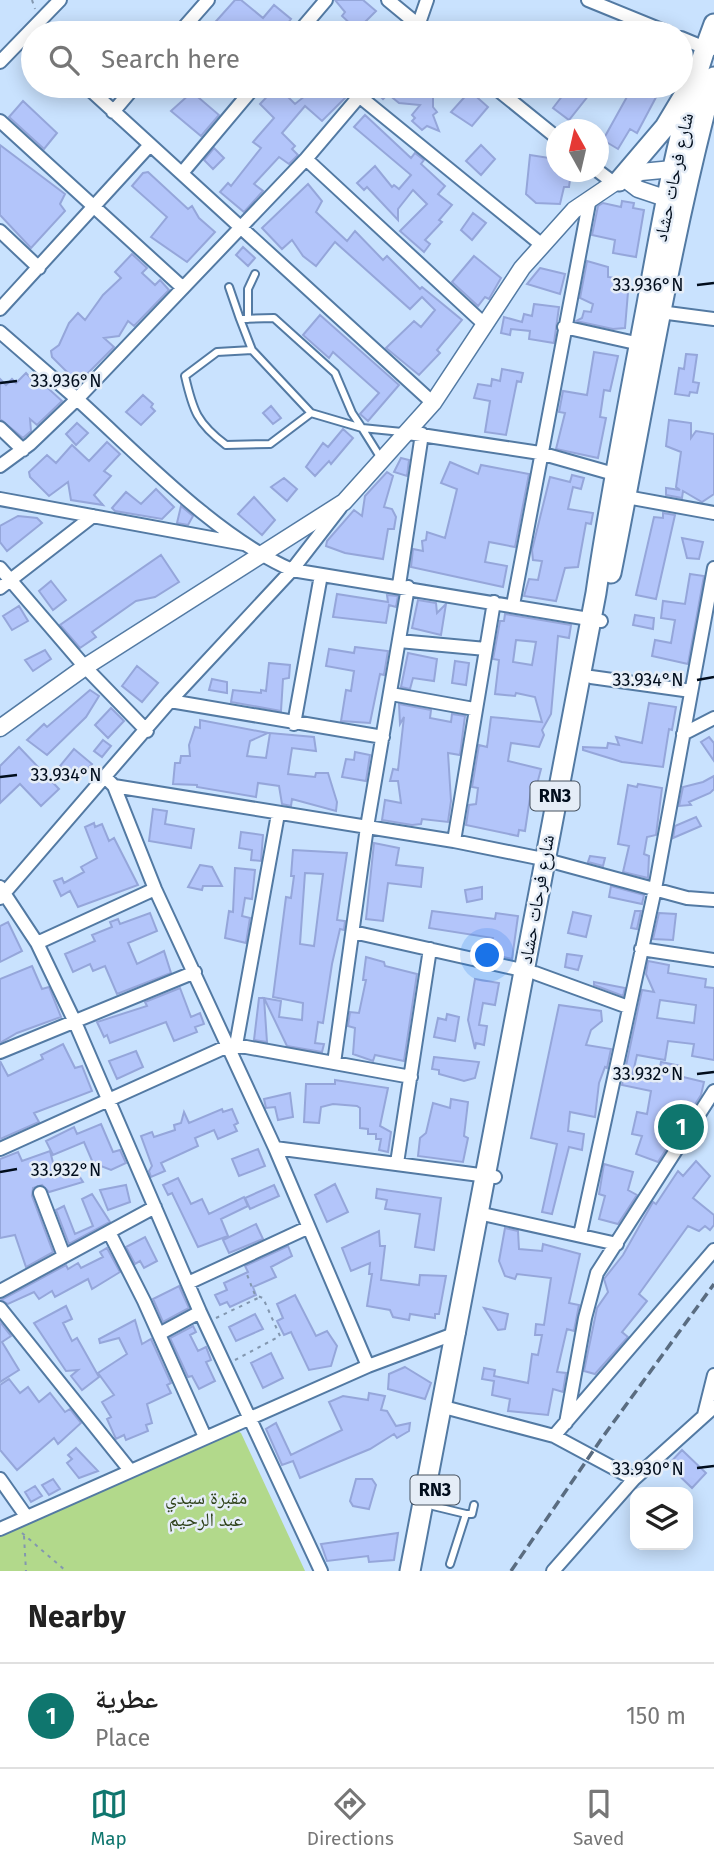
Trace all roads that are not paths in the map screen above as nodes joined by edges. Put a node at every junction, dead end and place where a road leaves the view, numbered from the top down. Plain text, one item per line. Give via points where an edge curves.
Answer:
1 (60, 0) edge
2 (208, 0) edge
3 (326, 0) edge
4 (388, 0) edge
5 (427, 0) edge
6 (588, 0) edge
7 (43, 21) edge
8 (190, 21) edge
9 (309, 21) edge
10 (409, 21) edge
11 (422, 21) edge
12 (640, 21) edge
13 (714, 24) edge
14 (21, 43) edge
15 (0, 45) edge
16 (13, 49) junction
17 (709, 50) edge
18 (0, 62) edge
19 (705, 77) edge
20 (693, 92) edge
21 (98, 98) edge
22 (125, 98) edge
23 (245, 98) edge
24 (358, 98) edge
25 (372, 98) edge
26 (508, 98) edge
27 (688, 98) edge
28 (113, 112) junction
29 (0, 121) edge
30 (546, 129) edge
31 (698, 139) edge
32 (149, 146) junction
33 (306, 159) junction
34 (681, 169) junction
35 (182, 173) junction
36 (609, 176) edge
37 (619, 181) junction
38 (590, 198) junction
39 (674, 201) junction
40 (95, 207) junction
41 (241, 228) junction
42 (0, 231) edge
43 (542, 245) junction
44 (39, 268) junction
45 (255, 274) dead end
46 (229, 287) dead end
47 (183, 288) junction
48 (0, 309) edge
49 (660, 312) junction
50 (240, 319) junction
51 (248, 319) junction
52 (714, 319) edge
53 (483, 323) junction
54 (564, 327) junction
55 (0, 332) edge
56 (640, 344) junction
57 (251, 350) junction
58 (77, 399) junction
59 (433, 403) junction
60 (312, 413) junction
61 (0, 428) edge
62 (362, 428) junction
63 (415, 433) junction
64 (23, 450) junction
65 (540, 453) junction
66 (383, 461) junction
67 (0, 466) edge
68 (614, 474) junction
69 (618, 496) junction
70 (0, 499) edge
71 (344, 502) junction
72 (714, 513) edge
73 (93, 516) junction
74 (253, 550) junction
75 (714, 568) edge
76 (0, 569) edge
77 (292, 569) junction
78 (321, 575) junction
79 (5, 584) edge
80 (403, 586) junction
81 (494, 602) junction
82 (513, 605) junction
83 (596, 620) junction
84 (399, 641) junction
85 (486, 649) junction
86 (85, 667) junction
87 (591, 677) junction
88 (691, 691) junction
89 (391, 694) junction
90 (170, 701) junction
91 (474, 709) junction
92 (714, 718) edge
93 (294, 724) junction
94 (576, 724) junction
95 (0, 728) edge
96 (147, 730) junction
97 (683, 734) junction
98 (383, 737) junction
99 (110, 782) junction
100 (278, 814) junction
101 (367, 827) junction
102 (454, 841) junction
103 (548, 861) junction
104 (155, 889) junction
105 (655, 889) junction
106 (2, 892) edge
107 (714, 900) edge
108 (353, 932) junction
109 (37, 943) junction
110 (430, 949) junction
111 (641, 949) junction
112 (714, 960) edge
113 (195, 972) junction
114 (529, 972) junction
115 (628, 1007) junction
116 (74, 1020) junction
117 (232, 1046) junction
118 (0, 1052) edge
119 (334, 1063) junction
120 (411, 1077) junction
121 (714, 1091) edge
122 (107, 1102) junction
123 (710, 1110) edge
124 (275, 1148) junction
125 (0, 1149) edge
126 (397, 1163) junction
127 (489, 1176) junction
128 (40, 1193) dead end
129 (155, 1207) junction
130 (484, 1214) junction
131 (307, 1228) junction
132 (108, 1232) junction
133 (579, 1235) junction
134 (617, 1244) junction
135 (714, 1250) edge
136 (64, 1256) junction
137 (188, 1283) junction
138 (0, 1292) edge
139 (0, 1308) edge
140 (203, 1317) junction
141 (459, 1332) junction
142 (159, 1334) junction
143 (368, 1366) junction
144 (714, 1375) edge
145 (445, 1408) junction
146 (709, 1411) edge
147 (248, 1418) junction
148 (566, 1423) junction
149 (554, 1436) junction
150 (205, 1437) junction
151 (129, 1469) junction
152 (0, 1479) edge
153 (634, 1479) junction
154 (474, 1505) dead end
155 (433, 1506) junction
156 (467, 1514) junction
157 (26, 1516) junction
158 (5, 1527) edge
159 (450, 1564) dead end
160 (321, 1571) edge
161 (410, 1571) edge
162 (421, 1571) edge
163 (553, 1571) edge

1 - 7 street
2 - 8 street
3 - 9 street
4 - 10 street
5 - 11 street
6 - 12 street
13 - 17 main road, شارع فرحات حشاد / RN3
14 - 16 street
15 - 16 street
16 - 18 street
17 - 19 main road, شارع فرحات حشاد / RN3
19 - 20 main road
19 - 31 main road, شارع فرحات حشاد / RN3
21 - 28 street
22 - 28 street
23 - 35 street
24 - 33 street
25 - 43 street
26 - 30 street
27 - 37 main road
28 - 32 street
29 - 40 street
31 - 34 main road, شارع فرحات حشاد / RN3
32 - 35 street
32 - 40 street
33 - 41 street
33 - 53 street
34 - 37 street via 641,172
34 - 39 main road, شارع فرحات حشاد / RN3
35 - 41 street
36 - 37 street
37 - 38 street
37 - 39 street
38 - 43 street
38 - 54 street
39 - 49 main road, شارع فرحات حشاد / RN3
39 - 56 main road, شارع فرحات حشاد / RN3
40 - 44 street
40 - 47 street
41 - 47 street
41 - 59 street
42 - 44 street
43 - 53 street
44 - 48 street
45 - 51 lane via 248,289
46 - 50 lane
47 - 58 street
49 - 52 street
49 - 69 main road, شارع فرحات حشاد / RN3
50 - 51 lane
50 - 57 lane
51 - 62 lane via 274,318 335,373
53 - 59 street
54 - 56 street
54 - 65 street
55 - 58 street
56 - 68 main road, شارع فرحات حشاد / RN3
57 - 60 lane
57 - 60 lane via 217,352 185,376 203,427 226,445 270,444
58 - 64 street
58 - 74 street
59 - 63 street
60 - 62 lane
61 - 64 street
62 - 63 lane
62 - 66 lane
63 - 65 street
63 - 66 street
63 - 80 street
64 - 67 street
65 - 68 street
65 - 82 street
66 - 71 street
68 - 69 main road, شارع فرحات حشاد / RN3
69 - 72 street
69 - 83 main road, شارع فرحات حشاد / RN3
70 - 73 street
71 - 74 street
71 - 77 street
73 - 74 street
73 - 79 street
74 - 77 street
74 - 86 street
75 - 88 street
76 - 79 street
77 - 78 street
77 - 90 street
78 - 80 street
78 - 93 street
79 - 86 street
80 - 81 street
80 - 84 street
81 - 82 street
81 - 85 street
82 - 83 street
83 - 87 main road, شارع فرحات حشاد / RN3
83 - 94 main road, شارع فرحات حشاد / RN3
84 - 85 street
84 - 89 street
85 - 91 street
86 - 95 street
86 - 96 street
87 - 88 street
87 - 94 main road, شارع فرحات حشاد / RN3
88 - 97 street
89 - 91 street
89 - 98 street
90 - 93 street
90 - 96 street
91 - 102 street
92 - 97 street
93 - 98 street
94 - 103 main road, شارع فرحات حشاد / RN3
96 - 99 street
97 - 105 street
98 - 101 street
99 - 100 street
99 - 104 street
99 - 106 street
100 - 101 street
100 - 117 street
101 - 102 street
101 - 108 street
102 - 103 street
103 - 105 street
103 - 114 main road, شارع فرحات حشاد / RN3
104 - 109 street
104 - 113 street
105 - 107 street
105 - 111 street
106 - 109 street
108 - 110 street
108 - 119 street
109 - 116 street
110 - 114 street
110 - 120 street
111 - 112 street
111 - 115 street
113 - 116 street
113 - 117 street
114 - 115 street
114 - 127 main road, شارع فرحات حشاد / RN3
115 - 133 street
116 - 118 street
116 - 122 street
117 - 119 street
117 - 122 street
117 - 124 street
119 - 120 street
120 - 126 street
121 - 123 street
122 - 125 street
122 - 129 street
123 - 134 street
124 - 126 street
124 - 131 street
126 - 127 street
127 - 130 main road, شارع فرحات حشاد / RN3
128 - 136 street
129 - 132 street
129 - 137 street
130 - 133 street
130 - 141 main road, شارع فرحات حشاد / RN3
131 - 137 street
131 - 143 street
132 - 136 street
132 - 142 street
133 - 134 street
134 - 148 street via 591,1291
135 - 148 street
136 - 138 street
137 - 140 street
139 - 151 street
140 - 142 street
140 - 147 street
141 - 143 street
141 - 145 main road, شارع فرحات حشاد / RN3
142 - 150 street
143 - 147 street
144 - 146 street
145 - 149 street
145 - 155 main road, شارع فرحات حشاد / RN3
145 - 161 main road, شارع فرحات حشاد / RN3
146 - 153 street
147 - 150 street
147 - 160 street
148 - 149 street
149 - 153 street
150 - 151 street
151 - 157 street
152 - 157 street
153 - 163 street
154 - 156 lane via 472,1514
155 - 156 lane
155 - 162 main road, شارع فرحات حشاد / RN3
156 - 159 lane
157 - 158 street

